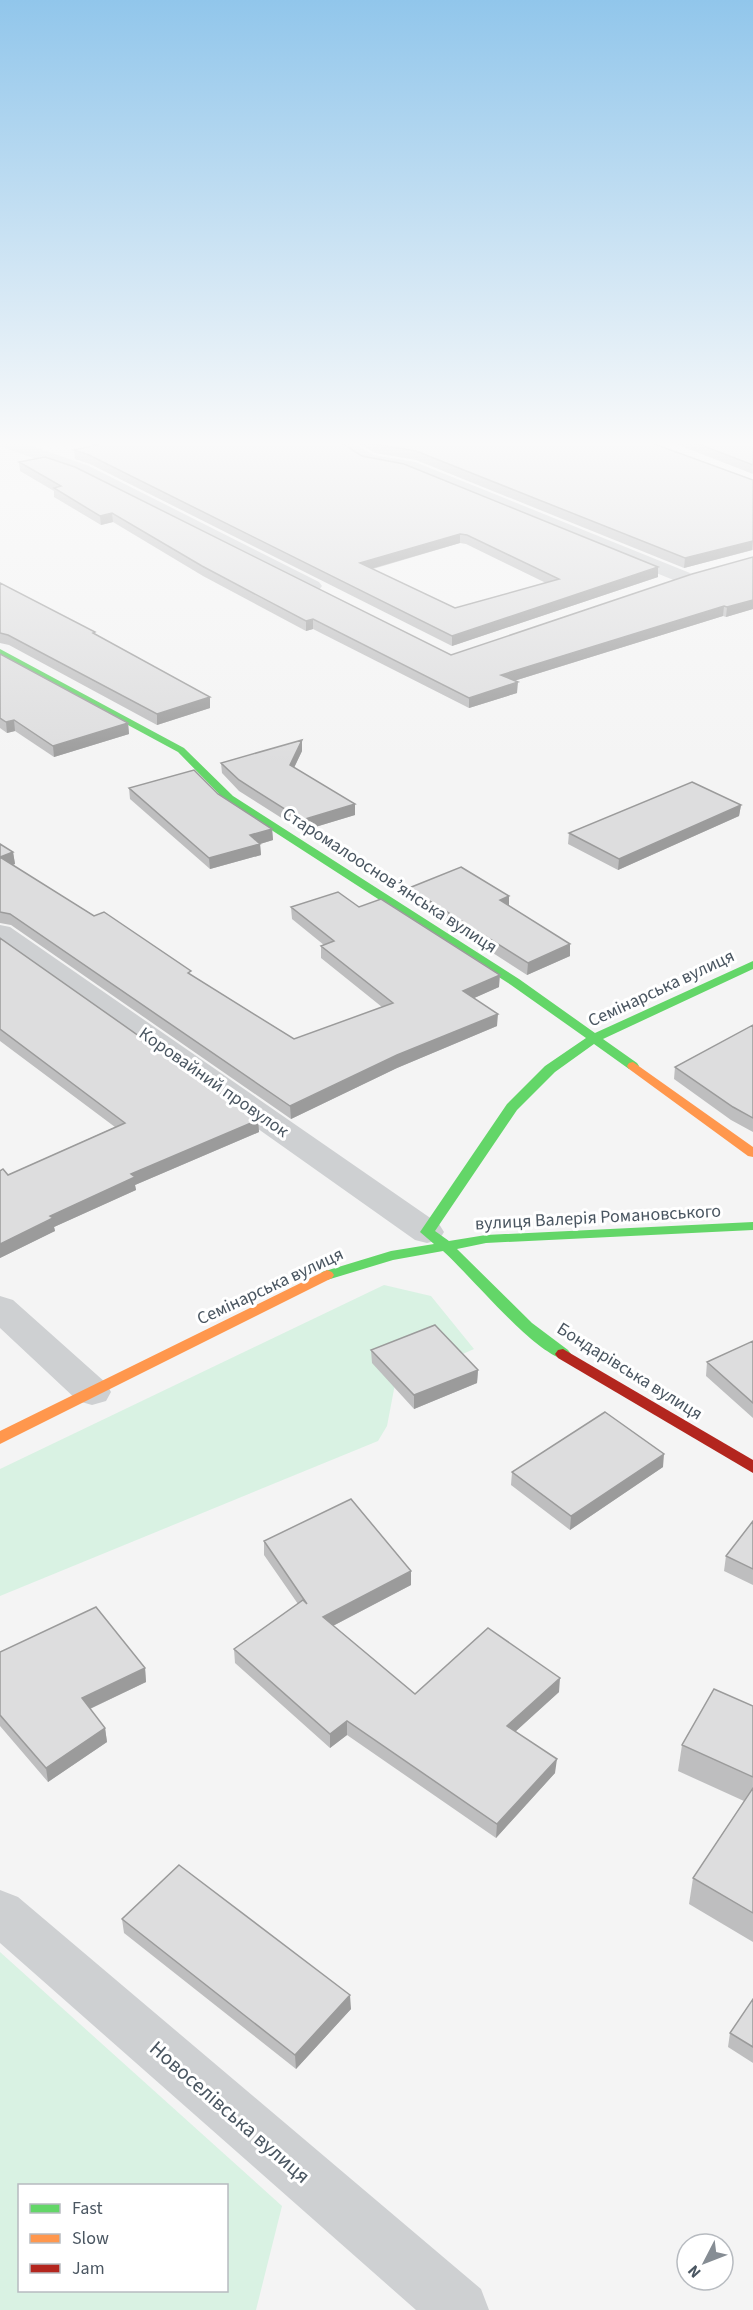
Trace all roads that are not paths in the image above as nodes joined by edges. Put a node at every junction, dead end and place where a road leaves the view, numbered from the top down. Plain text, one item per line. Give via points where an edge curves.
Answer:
1 (239, 549) edge
2 (627, 549) edge
3 (650, 588) edge
4 (333, 596) edge
5 (0, 652) edge
6 (0, 933) edge
7 (753, 965) edge
8 (593, 1040) junction
9 (753, 1153) edge
10 (753, 1226) edge
11 (436, 1238) junction
12 (0, 1308) edge
13 (92, 1392) junction
14 (0, 1438) edge
15 (753, 1467) edge
16 (0, 1912) edge
17 (460, 2310) edge

1 - 4 street
2 - 3 street via 693,574
5 - 8 street, Старомалооснов’янська вулиця via 181,750 229,798 514,982
6 - 11 street, Коровайний провулок
7 - 8 street, Семінарська вулиця
8 - 9 street, Старомалооснов’янська вулиця
8 - 11 street, Семінарська вулиця via 550,1069 512,1107
10 - 11 street, вулиця Валерія Романовського
11 - 13 street, Семінарська вулиця via 335,1271
11 - 15 street, Бондарівська вулиця via 560,1352
12 - 13 street
13 - 14 street, Семінарська вулиця
16 - 17 street, Новоселівська вулиця

